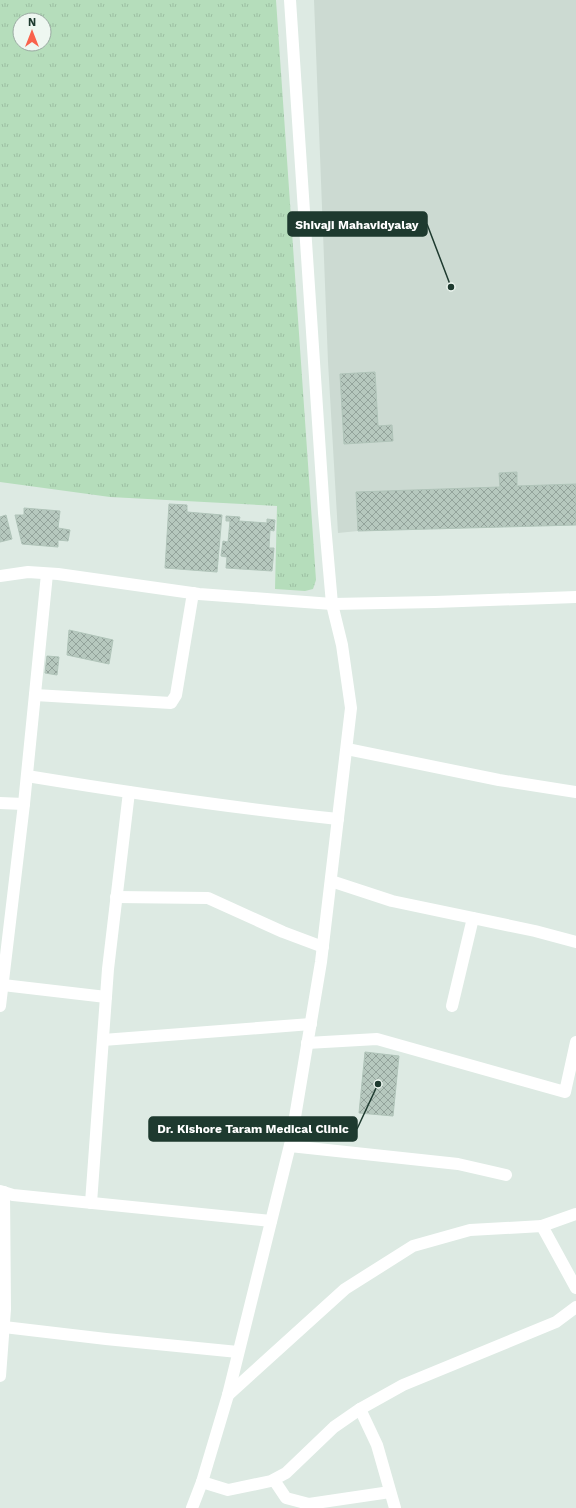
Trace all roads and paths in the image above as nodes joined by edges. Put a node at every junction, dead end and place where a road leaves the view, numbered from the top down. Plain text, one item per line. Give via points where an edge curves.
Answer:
1 (290, 0) edge
2 (47, 574) junction
3 (0, 576) edge
4 (193, 593) junction
5 (576, 597) edge
6 (332, 604) junction
7 (35, 695) junction
8 (347, 749) junction
9 (27, 776) junction
10 (129, 792) junction
11 (576, 792) edge
12 (0, 803) edge
13 (24, 804) junction
14 (338, 819) junction
15 (331, 881) junction
16 (116, 897) junction
17 (473, 918) junction
18 (576, 942) edge
19 (323, 947) junction
20 (2, 978) edge
21 (106, 997) junction
22 (0, 1006) edge
23 (452, 1006) dead end
24 (310, 1024) junction
25 (102, 1040) junction
26 (576, 1042) edge
27 (307, 1043) junction
28 (290, 1146) junction
29 (506, 1175) dead end
30 (2, 1191) edge
31 (91, 1203) junction
32 (576, 1214) edge
33 (271, 1221) junction
34 (542, 1226) junction
35 (576, 1288) edge
36 (576, 1308) edge
37 (4, 1327) junction
38 (238, 1352) junction
39 (0, 1376) edge
40 (228, 1395) junction
41 (360, 1409) junction
42 (274, 1480) junction
43 (202, 1482) junction
44 (390, 1492) junction
45 (192, 1508) edge
46 (395, 1508) edge

1 - 6 street
2 - 3 street via 28,572
2 - 4 street
2 - 7 street
4 - 6 street
4 - 7 street via 176,695 171,703
5 - 6 street
6 - 8 street via 342,645 352,708
7 - 9 street
8 - 11 street via 499,780
8 - 14 street
9 - 10 street
9 - 13 street
10 - 14 street
10 - 16 street
12 - 13 street
13 - 20 street
14 - 15 street
15 - 17 street via 392,901
15 - 19 street
16 - 19 street via 208,898
16 - 21 street
17 - 18 street
17 - 23 street
19 - 24 street
20 - 21 street
20 - 22 street
21 - 25 street
24 - 25 street
24 - 27 street
25 - 31 street
26 - 27 street via 565,1092 377,1039
27 - 28 street
28 - 29 street via 458,1164
28 - 33 street
30 - 31 street via 13,1195
30 - 37 street
31 - 33 street
32 - 34 street
33 - 38 street
34 - 35 street
34 - 40 street via 470,1230 413,1246 345,1289
36 - 41 street via 556,1322 403,1385
37 - 38 street
37 - 39 street
38 - 40 street
40 - 43 street
41 - 42 street via 334,1427 286,1473
41 - 44 street via 377,1445
42 - 43 street via 228,1490
42 - 44 street via 286,1498 309,1504
43 - 45 street
44 - 46 street

